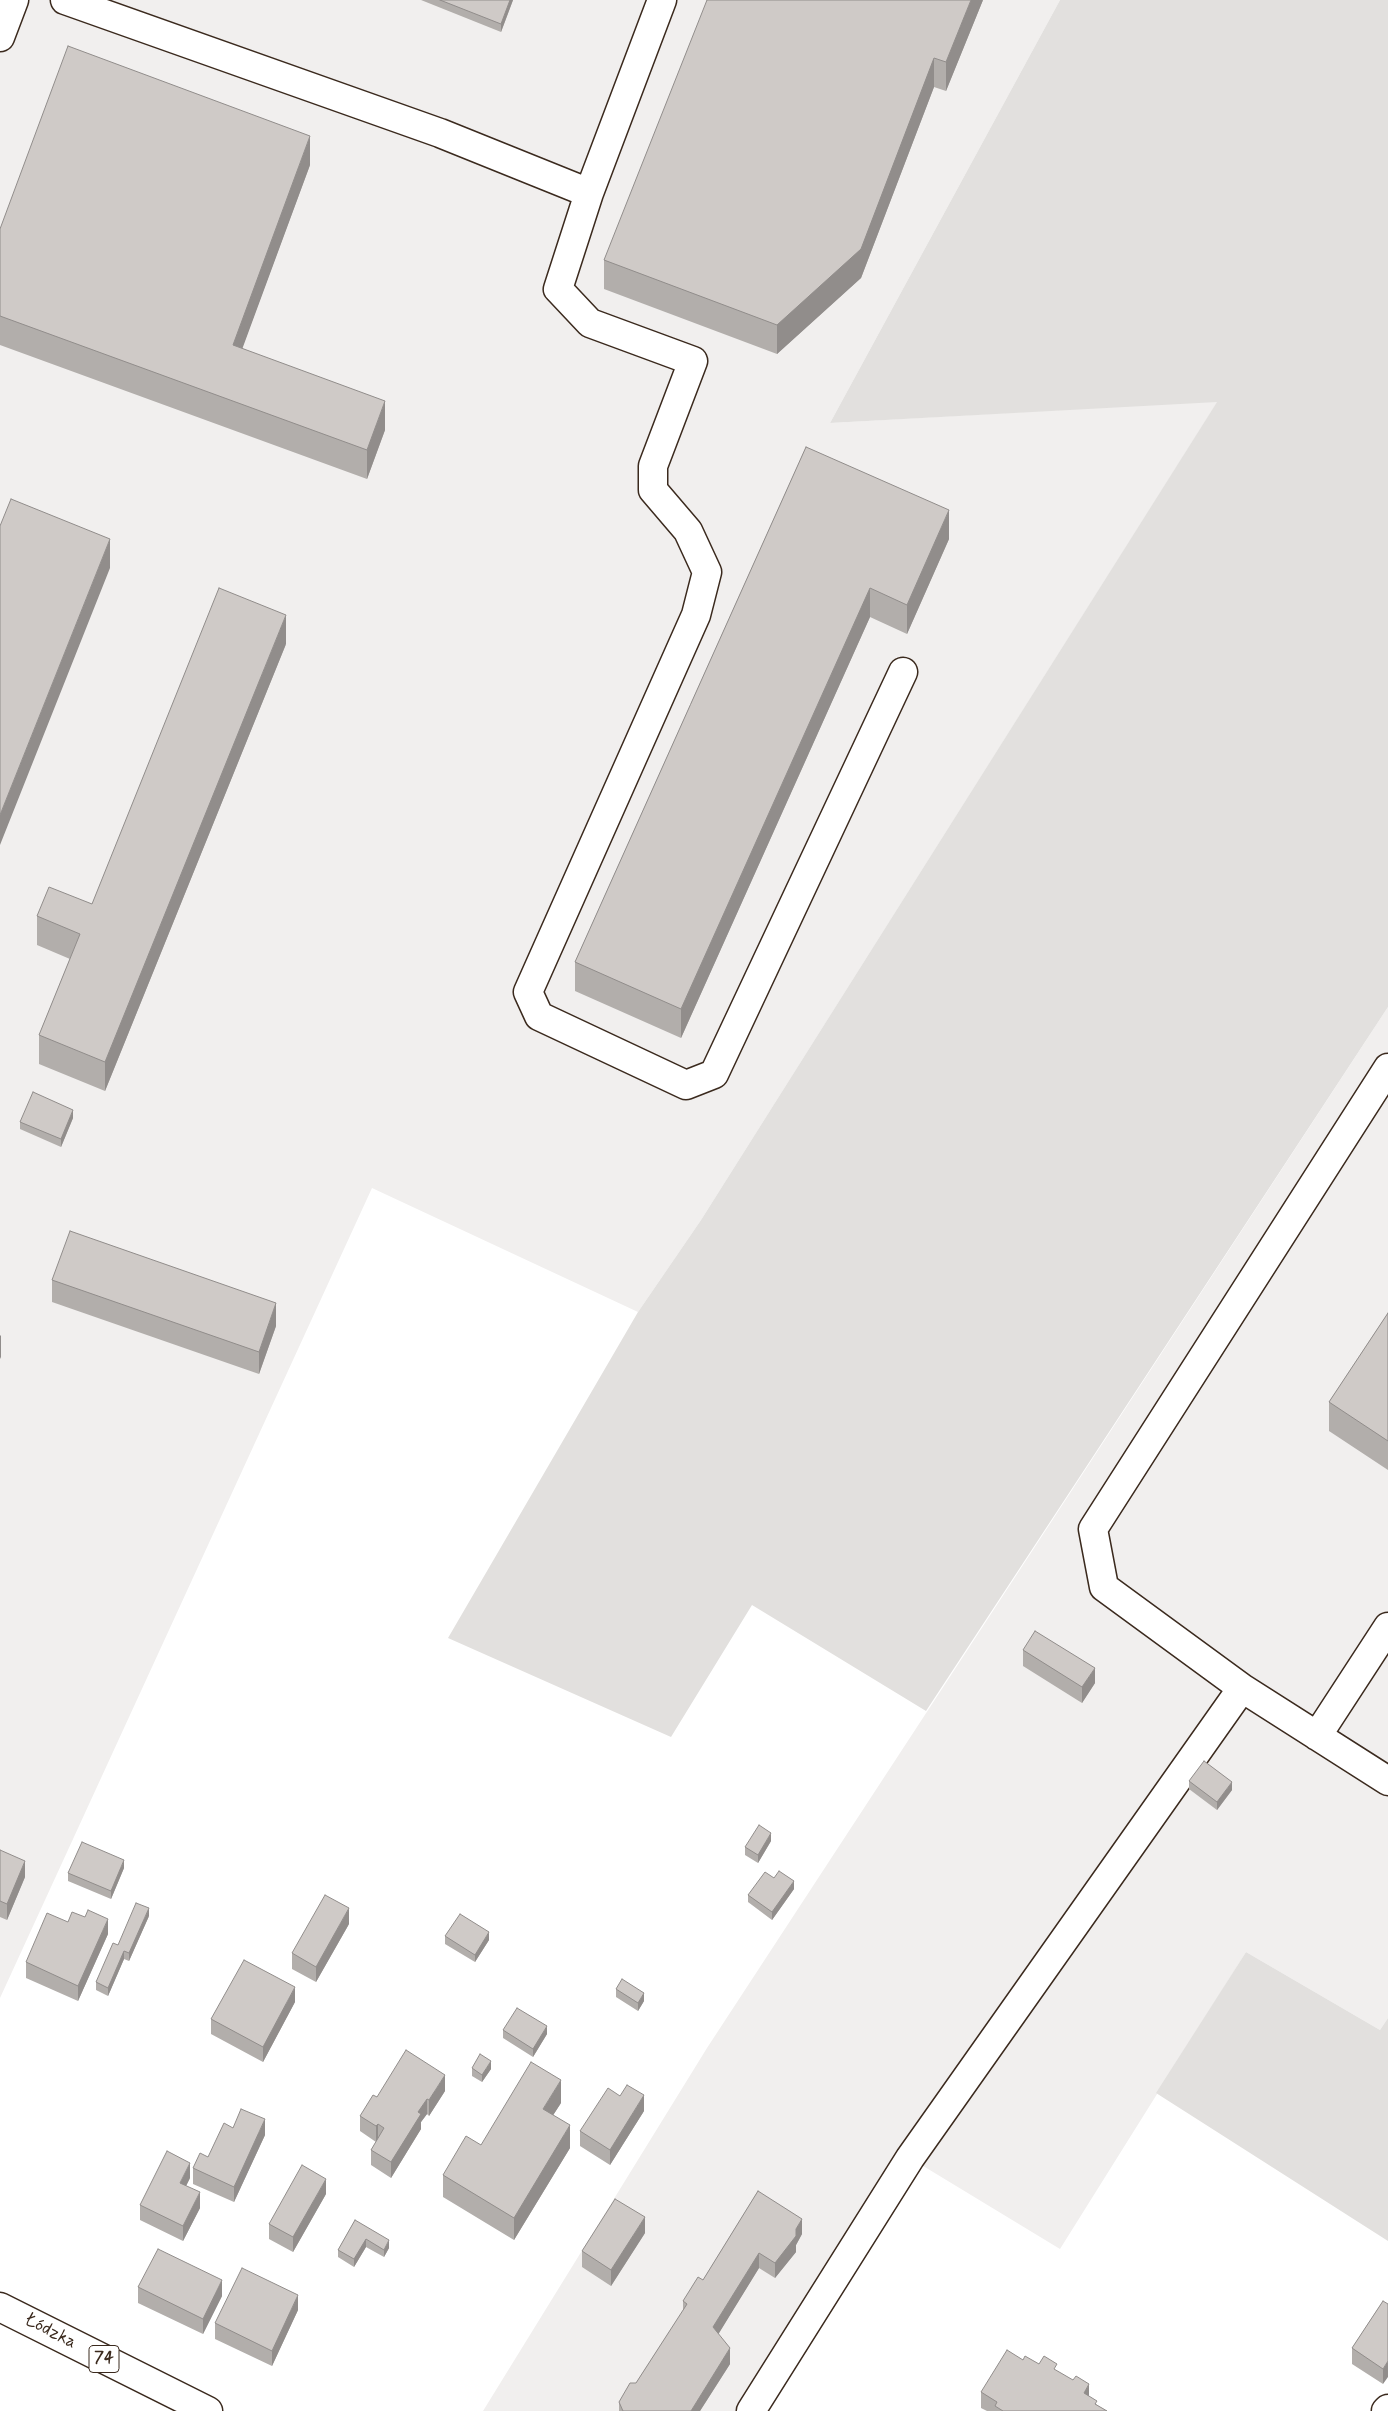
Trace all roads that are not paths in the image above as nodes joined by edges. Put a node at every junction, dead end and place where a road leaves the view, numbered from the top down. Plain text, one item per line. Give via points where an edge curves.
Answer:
1 (14, 0) edge
2 (65, 0) edge
3 (662, 0) edge
4 (0, 37) edge
5 (589, 193) junction
6 (903, 672) dead end
7 (1388, 1068) edge
8 (1388, 1627) edge
9 (1242, 1688) junction
10 (1317, 1736) junction
11 (1388, 1781) edge
12 (0, 2307) edge
13 (208, 2411) edge
14 (751, 2411) edge

1 - 4 main road
2 - 5 main road via 440,133
3 - 5 main road
5 - 6 main road via 558,289 590,324 693,361 653,466 653,490 688,531 707,572 696,615 528,992 539,1016 686,1085 714,1074
7 - 9 main road via 1093,1529 1104,1587
8 - 10 main road
9 - 10 main road
9 - 14 main road via 910,2158
10 - 11 main road
12 - 13 main road, Łódzka / 74

